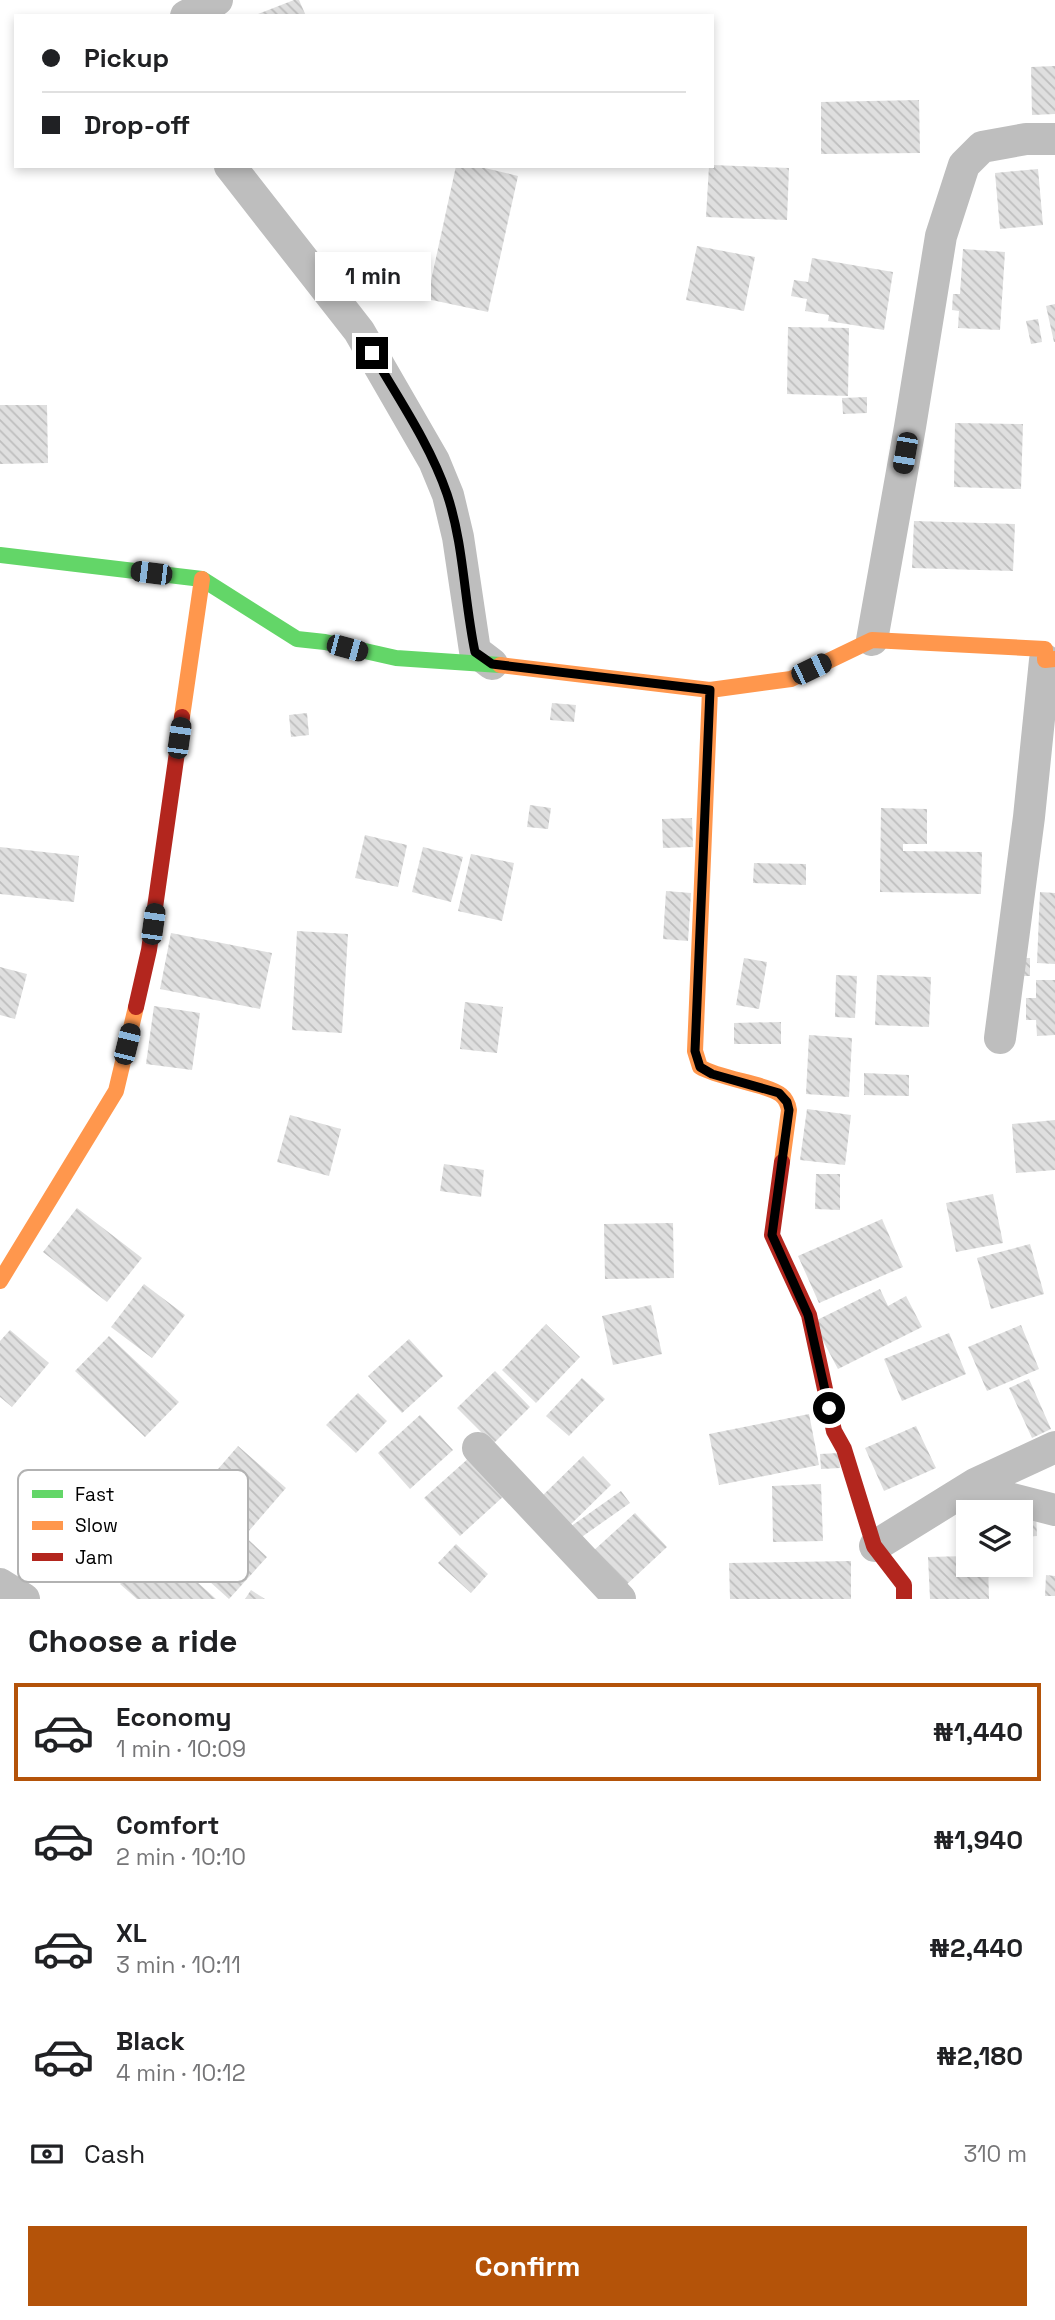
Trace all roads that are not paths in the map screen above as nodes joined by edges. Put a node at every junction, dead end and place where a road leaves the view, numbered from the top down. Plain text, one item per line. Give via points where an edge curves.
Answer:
1 (217, 0) edge
2 (190, 14) edge
3 (1055, 139) edge
4 (232, 168) edge
5 (0, 555) edge
6 (202, 579) junction
7 (872, 640) junction
8 (1050, 659) edge
9 (492, 664) junction
10 (710, 690) junction
11 (1000, 1038) dead end
12 (0, 1281) edge
13 (1055, 1447) edge
14 (478, 1448) dead end
15 (969, 1488) junction
16 (1055, 1510) edge
17 (875, 1546) junction
18 (0, 1584) edge
19 (24, 1599) edge
20 (620, 1599) edge
21 (904, 1599) edge

1 - 2 street
3 - 7 street via 982,147 964,164 941,236
4 - 9 street via 359,331 434,461 458,537 475,652
5 - 6 street
6 - 9 street via 297,639 396,658
6 - 12 street via 149,950 116,1091
7 - 8 street via 1045,649
7 - 10 street via 791,679
8 - 11 street
9 - 10 street
10 - 17 street via 695,1051 700,1067 712,1074 779,1093 787,1102 772,1235 808,1315 834,1431
13 - 15 street
14 - 20 street
15 - 16 street
15 - 17 street
17 - 21 street via 904,1585
18 - 19 street

